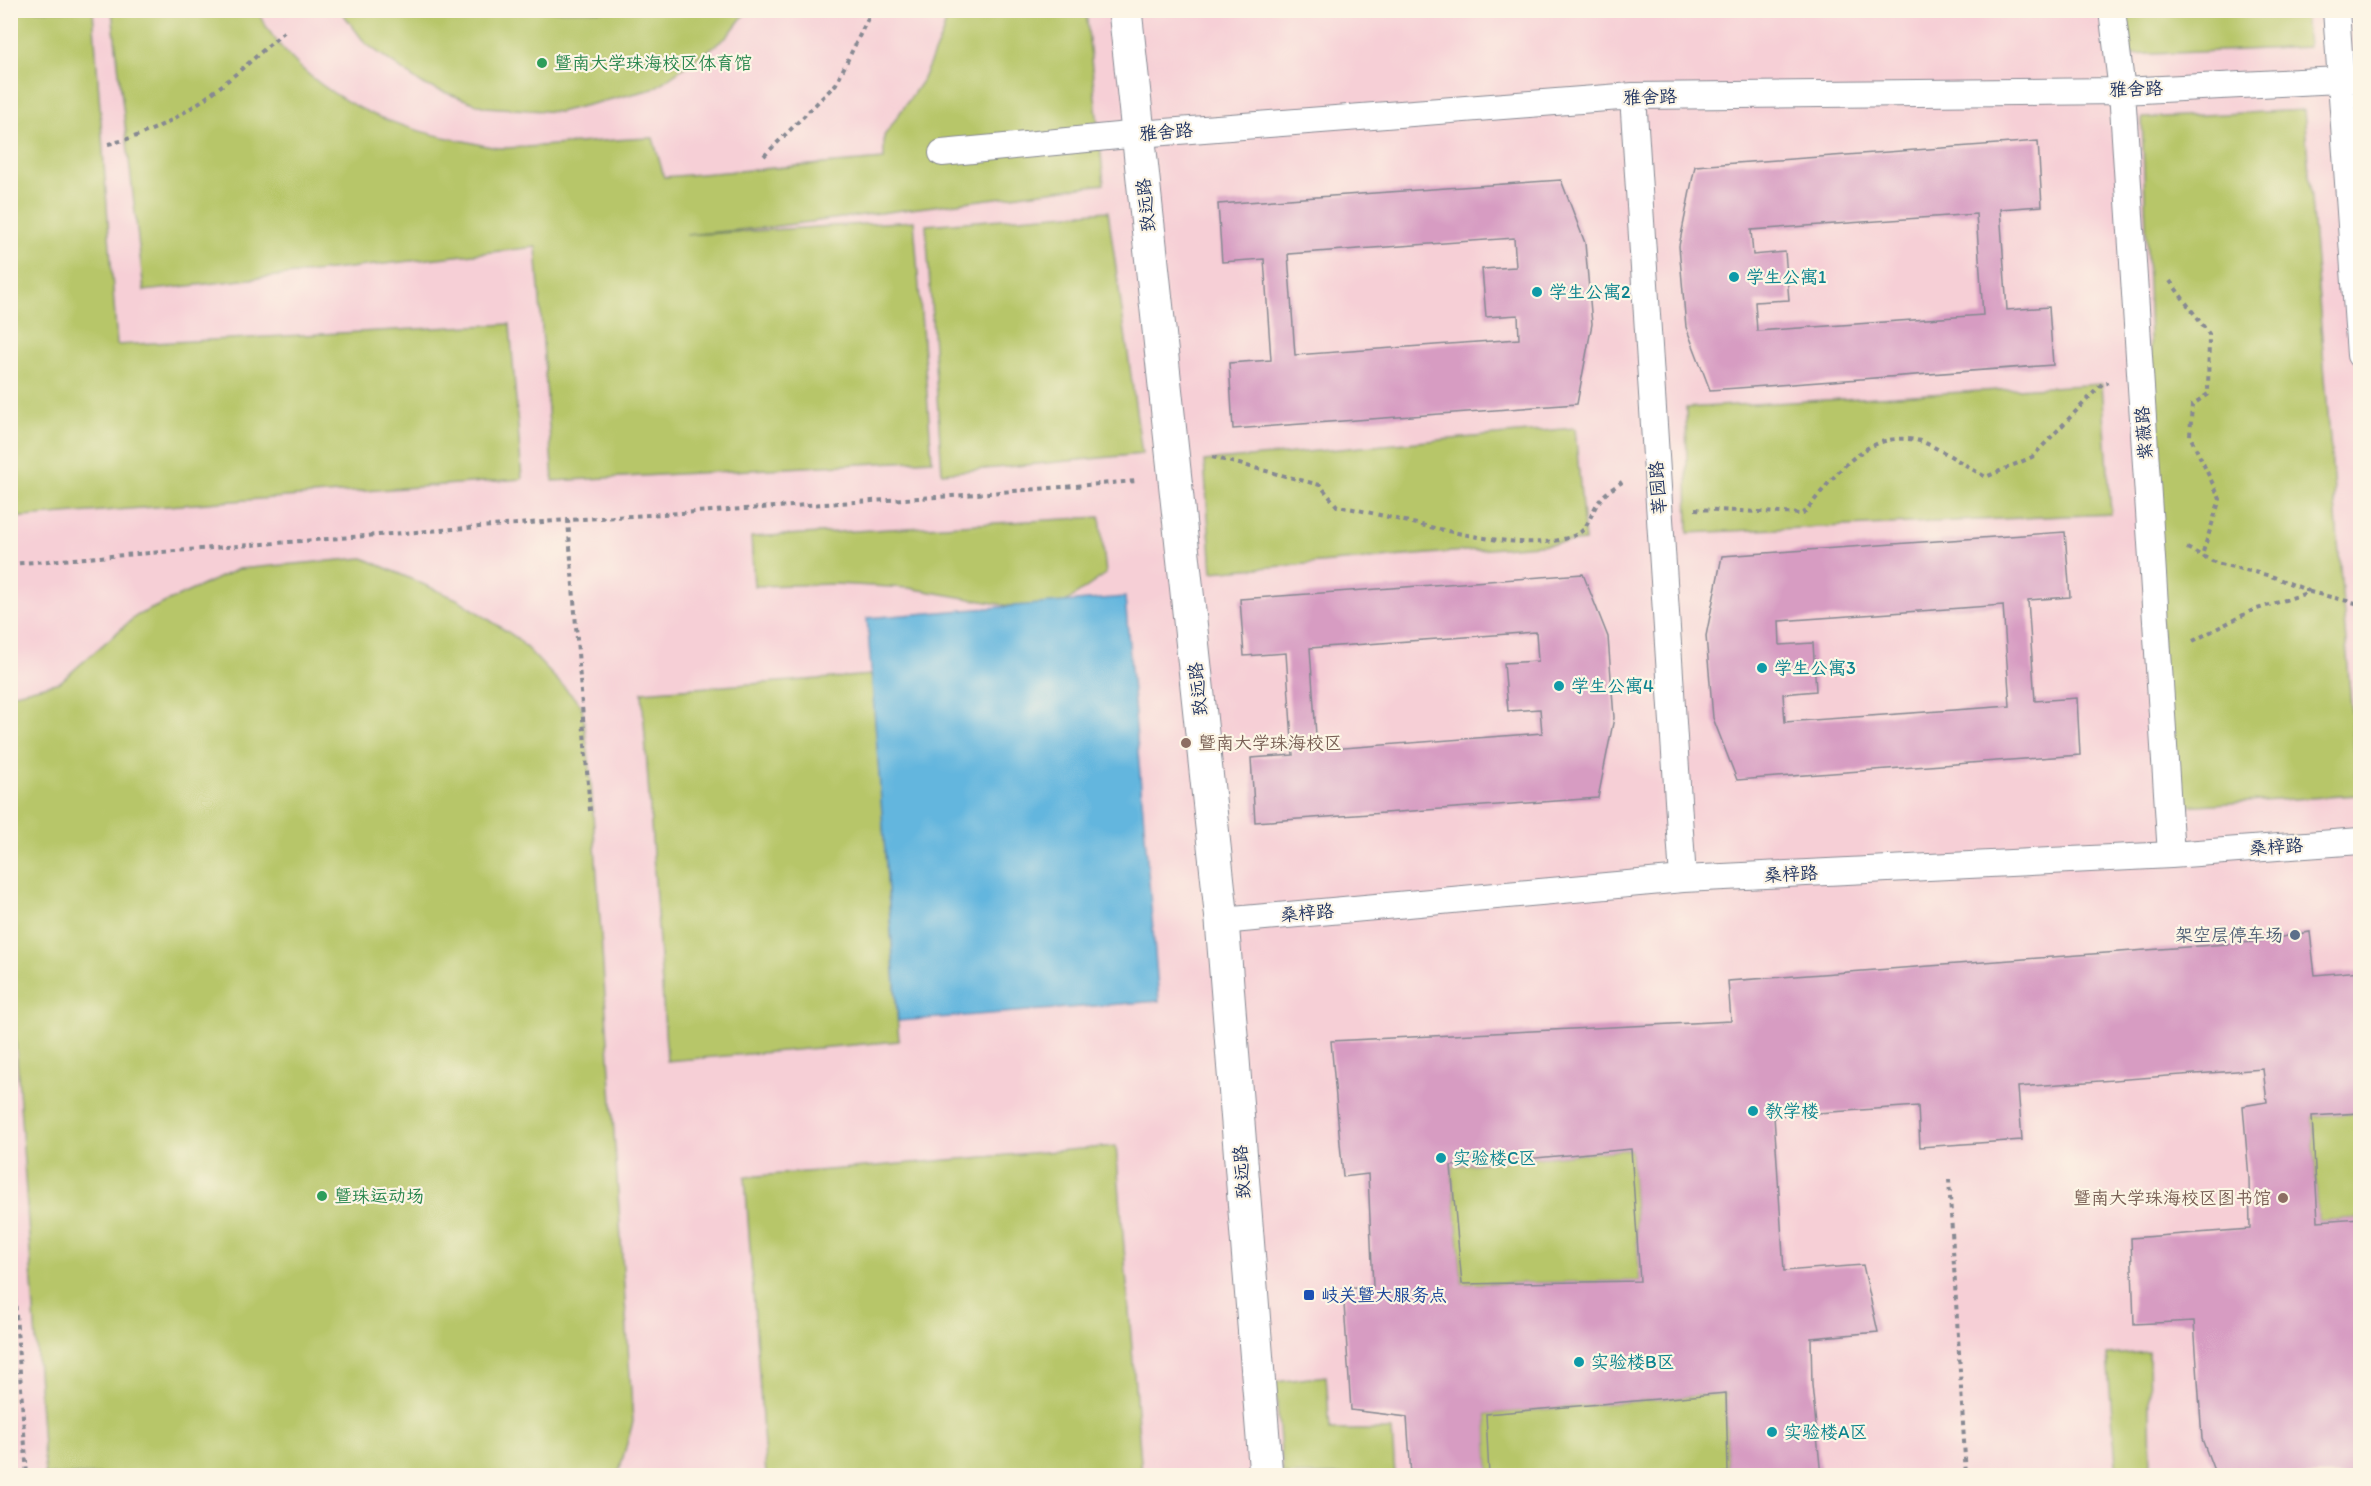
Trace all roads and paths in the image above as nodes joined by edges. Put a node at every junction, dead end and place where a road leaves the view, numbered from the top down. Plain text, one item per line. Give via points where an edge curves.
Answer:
1 (872, 10) edge
2 (1125, 10) edge
3 (2112, 10) edge
4 (2336, 10) edge
5 (285, 32) dead end
6 (2351, 80) edge
7 (2122, 90) junction
8 (1632, 96) junction
9 (1139, 134) junction
10 (108, 144) dead end
11 (942, 153) dead end
12 (764, 156) dead end
13 (2134, 276) junction
14 (2361, 355) edge
15 (2140, 372) junction
16 (1174, 464) junction
17 (1658, 476) junction
18 (568, 520) junction
19 (2150, 538) junction
20 (2202, 555) junction
21 (10, 564) edge
22 (2310, 592) junction
23 (2361, 604) edge
24 (2158, 662) junction
25 (590, 811) dead end
26 (2361, 841) edge
27 (2171, 855) junction
28 (1683, 879) junction
29 (1222, 921) junction
30 (1949, 1179) dead end
31 (10, 1225) edge
32 (27, 1476) edge
33 (1266, 1476) edge
34 (1966, 1476) edge

1 - 12 path via 836,84
2 - 9 street, 致远路
3 - 7 lane, 紫薇路
4 - 6 lane
5 - 10 path via 223,87 197,104 135,138
6 - 7 lane, 雅舍路
6 - 14 lane
7 - 8 lane, 雅舍路
7 - 13 lane, 紫薇路
8 - 9 lane, 雅舍路
8 - 17 lane, 莘园路
9 - 11 lane, 雅舍路
9 - 16 street, 致远路
13 - 15 lane, 紫薇路
13 - 20 path via 2161,272 2209,334 2208,394 2193,405 2190,436 2220,499
15 - 17 path via 2102,384 2032,457 1986,477 1917,440 1876,441 1853,457 1803,514 1689,509
15 - 19 lane, 紫薇路
16 - 17 path via 1224,459 1320,485 1337,506 1479,536 1536,543 1582,532 1600,499 1630,476
16 - 18 path via 952,496
16 - 29 street, 致远路
17 - 28 lane, 莘园路
18 - 21 path
18 - 25 path
19 - 20 path via 2176,543
19 - 24 lane, 紫薇路
20 - 22 path via 2216,563 2271,576
22 - 23 path
22 - 24 path via 2251,611
24 - 27 lane, 紫薇路
26 - 27 lane, 桑梓路
27 - 28 lane, 桑梓路
28 - 29 lane, 桑梓路
29 - 33 street, 致远路
30 - 34 path
31 - 32 path

